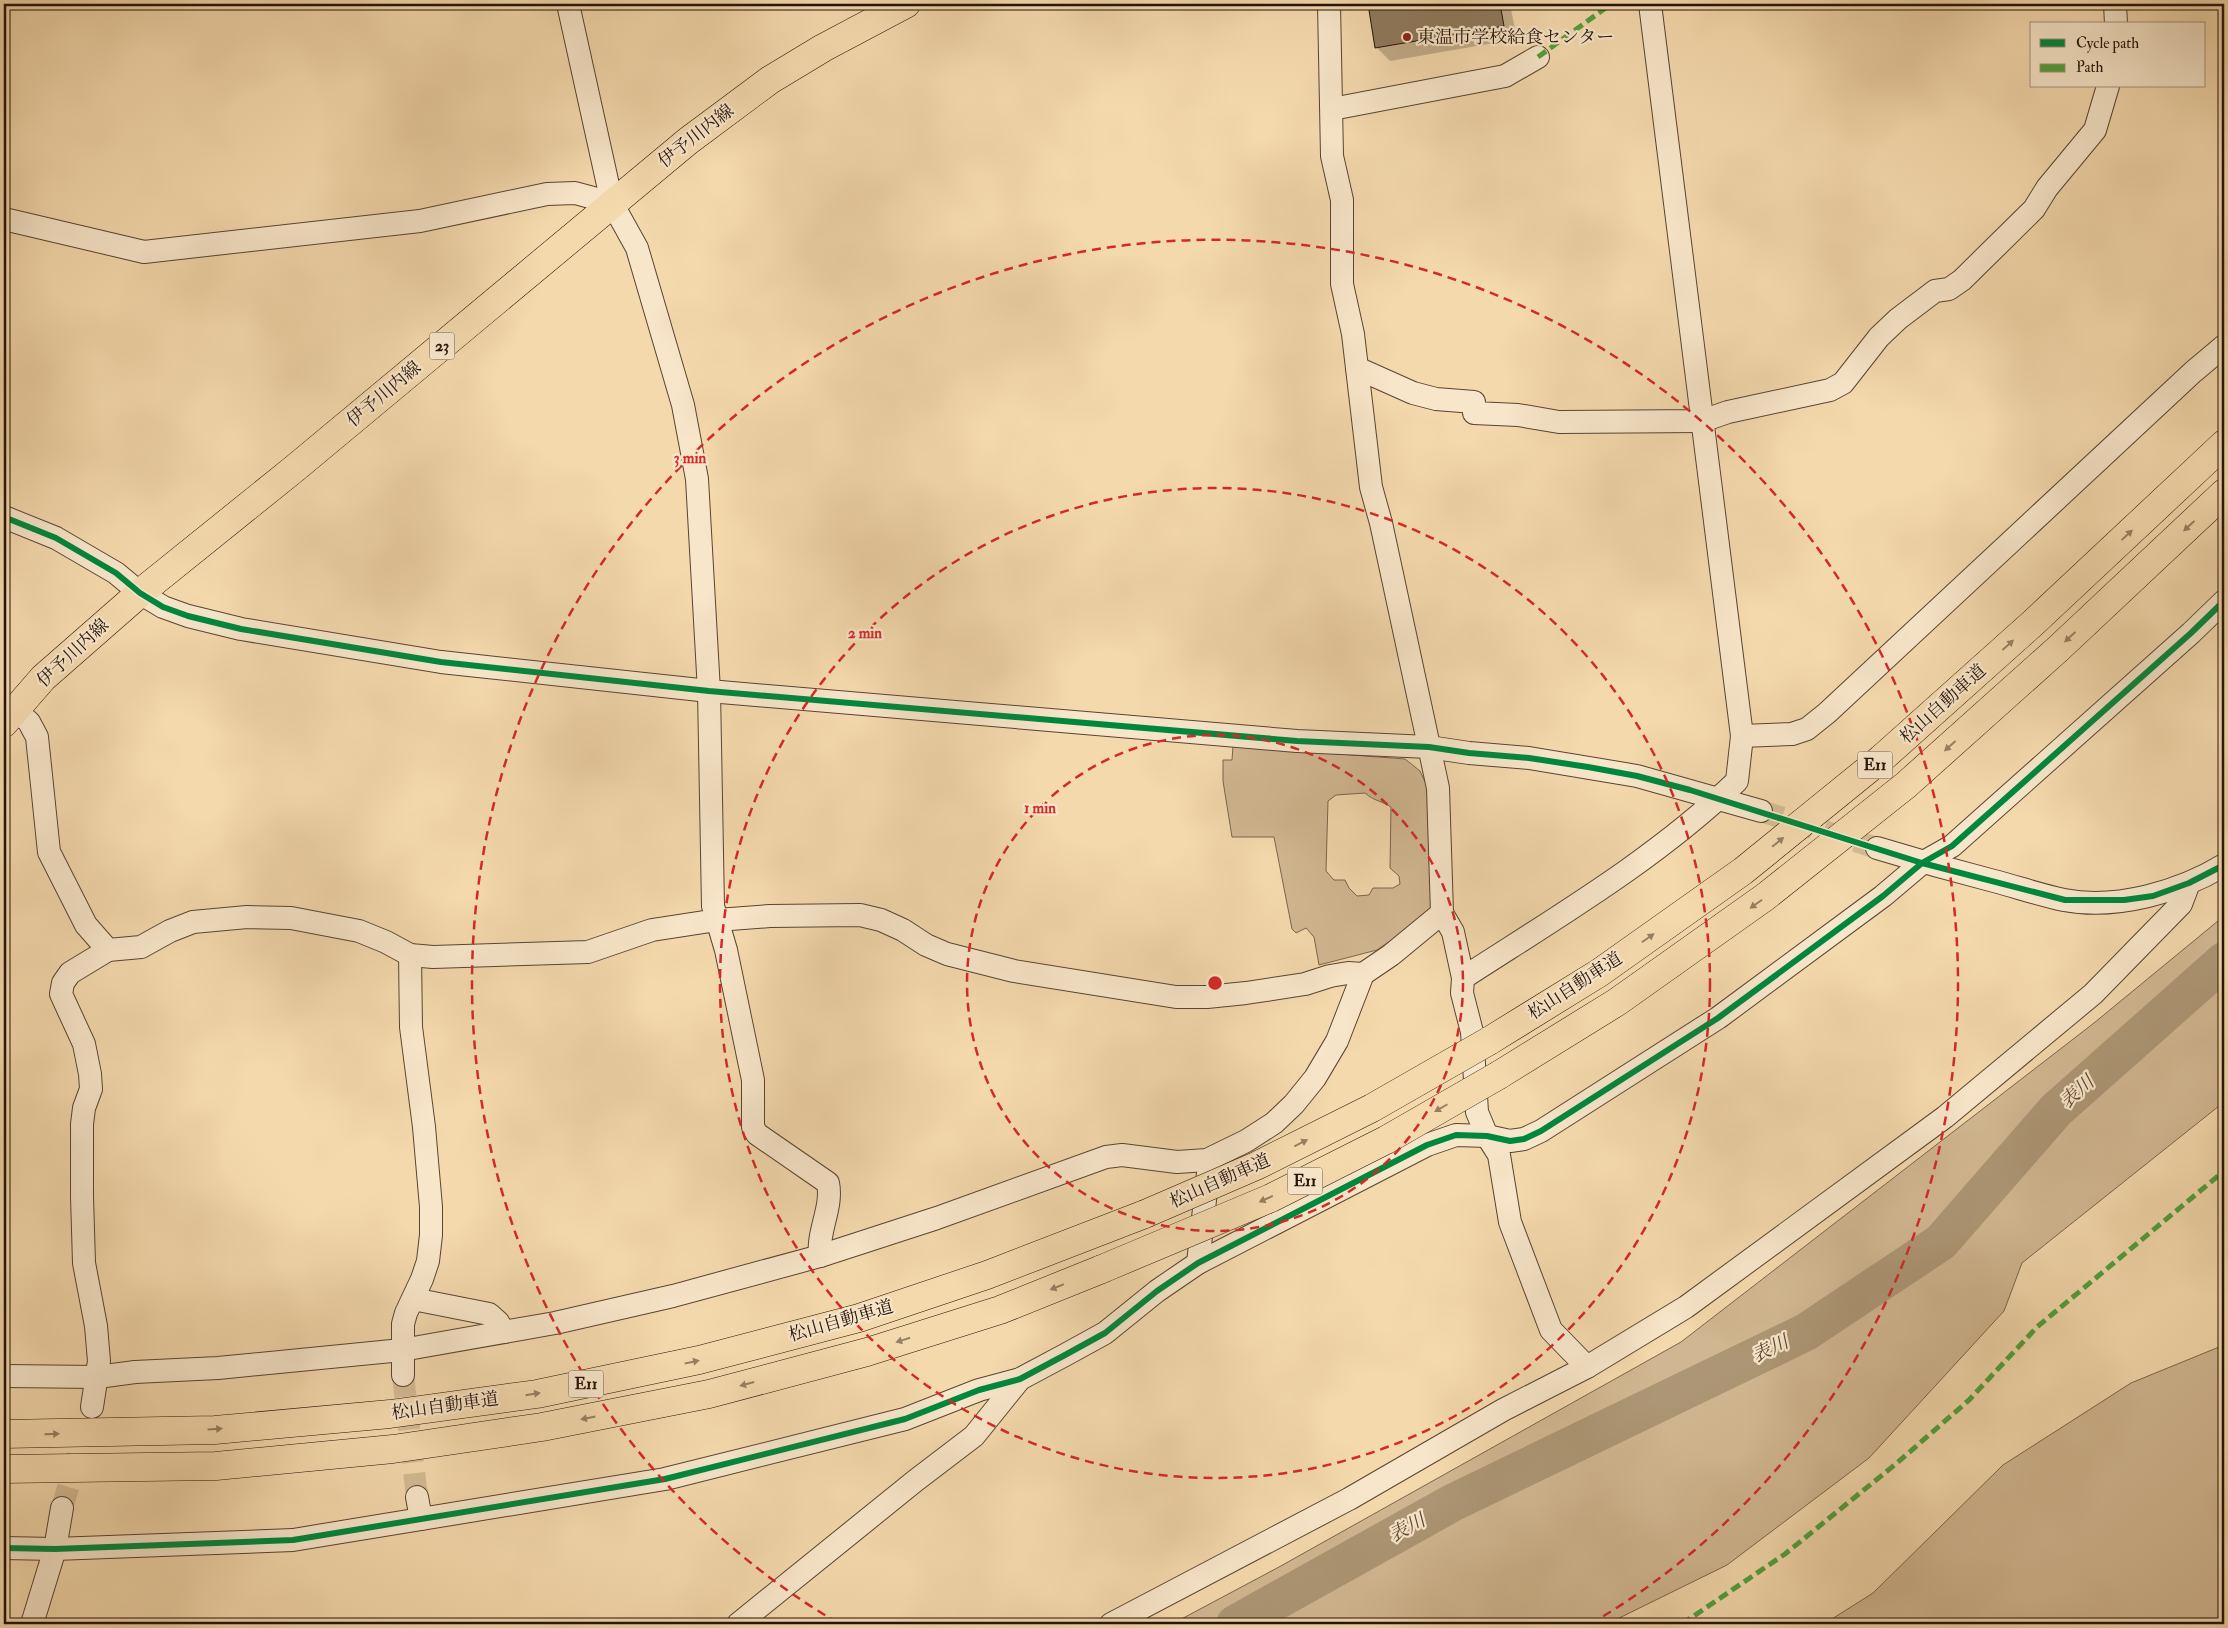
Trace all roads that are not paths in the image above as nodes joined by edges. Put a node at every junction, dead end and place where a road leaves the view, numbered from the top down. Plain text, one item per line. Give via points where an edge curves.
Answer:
1 (568, 4) edge
2 (906, 4) edge
3 (1329, 4) edge
4 (1650, 4) edge
5 (2115, 4) edge
6 (2116, 22) edge
7 (1538, 56) dead end
8 (2107, 88) edge
9 (1332, 109) junction
10 (612, 203) junction
11 (4, 219) edge
12 (2224, 346) edge
13 (1357, 368) junction
14 (1702, 421) junction
15 (2224, 444) edge
16 (2224, 493) edge
17 (4, 518) edge
18 (140, 593) junction
19 (2224, 601) edge
20 (709, 691) junction
21 (9, 717) edge
22 (1742, 736) junction
23 (1429, 747) junction
24 (1719, 798) junction
25 (1760, 812) tunnel mouth
26 (1877, 848) tunnel mouth
27 (1922, 863) junction
28 (2224, 865) edge
29 (2189, 883) junction
30 (1442, 913) junction
31 (717, 920) junction
32 (108, 950) junction
33 (410, 955) junction
34 (1363, 974) junction
35 (1462, 978) junction
36 (1487, 1136) junction
37 (1207, 1160) junction
38 (820, 1256) junction
39 (1198, 1264) junction
40 (413, 1299) junction
41 (504, 1332) junction
42 (402, 1350) junction
43 (1587, 1367) junction
44 (403, 1375) tunnel mouth
45 (4, 1376) edge
46 (98, 1377) junction
47 (1020, 1379) junction
48 (92, 1406) tunnel mouth
49 (4, 1434) edge
50 (4, 1469) edge
51 (417, 1497) tunnel mouth
52 (62, 1508) tunnel mouth
53 (421, 1520) junction
54 (4, 1548) edge
55 (55, 1549) junction
56 (32, 1624) edge
57 (738, 1624) edge
58 (1111, 1624) edge

1 - 10 street
2 - 10 main road, 伊予川内線 / 23 via 831,43 770,80
3 - 9 street
4 - 14 street
5 - 6 street
7 - 9 street via 1505,76
8 - 14 street via 2095,130 2047,188 2034,209 1962,280 1949,288 1935,290 1898,319 1879,337 1843,383 1830,390 1728,412
9 - 13 street via 1332,156 1342,200 1342,284
10 - 11 street via 576,193 547,194 420,221 144,252
10 - 18 main road, 伊予川内線 / 23 via 294,469
10 - 20 street via 637,248 684,405 697,479
12 - 22 street via 1827,713 1807,729 1792,734
13 - 14 street via 1413,393 1436,399 1474,402 1474,413 1559,422
13 - 23 street via 1371,486
14 - 22 street
49 -> 15 main road, 松山自動車道 / E11, bridge via 215,1430 390,1414 537,1394 699,1360 859,1318 988,1275 1145,1214 1256,1166 1355,1116 1490,1041 1599,973 1743,870 1881,759 2033,623
16 -> 50 main road, 松山自動車道 / E11, bridge via 2059,648 1906,785 1765,897 1617,1002 1499,1075 1386,1140 1271,1198 1000,1310 867,1352 709,1394 542,1428 393,1449 216,1466
17 - 18 street via 56,538 116,573
18 - 20 street via 188,616 241,629 441,662
18 - 21 main road, 伊予川内線 / 23 via 43,678
19 - 27 street via 1952,846
20 - 23 street via 1297,741
20 - 31 street via 713,906
21 - 32 street via 29,722 37,737 49,852 86,925
22 - 24 street via 1737,781
23 - 24 street via 1588,766
23 - 30 street via 1438,788
24 - 25 street
24 - 35 street via 1619,877
26 - 27 street
27 - 29 street via 2065,900 2124,900 2153,896
27 - 36 street via 1883,896 1718,1018 1541,1131 1510,1141
28 - 29 street
29 - 43 street via 2181,904 2093,994 1945,1117 1686,1307
30 - 34 street
30 - 35 street via 1453,932
31 - 33 street via 652,930 588,952
31 - 34 street via 860,915 882,920 926,945 956,956 1014,971 1176,997 1207,998 1305,984 1348,973
31 - 38 street via 752,1080 753,1127 756,1134 828,1184 829,1198 820,1239
32 - 33 street via 141,947 193,922 247,917 291,918 359,931
32 - 46 street via 70,973 61,994 84,1044 90,1074 91,1089 82,1124 83,1254 98,1341
33 - 40 street via 411,1027 431,1207 428,1261
34 - 37 street via 1337,1041 1315,1078 1294,1104 1274,1123
35 - 36 street via 1462,993 1472,1032 1478,1112
36 - 39 street via 1456,1136 1427,1145
36 - 43 street via 1499,1155 1509,1215 1551,1330
37 - 38 street via 1177,1162 1122,1155 1106,1157
37 - 39 street
38 - 41 street via 673,1296
39 - 47 street via 1156,1291 1105,1333
40 - 41 street via 489,1314
40 - 42 street via 403,1324
41 - 42 street
42 - 44 street
42 - 46 street
43 - 58 street
45 - 46 street
46 - 48 street
47 - 53 street via 979,1390 905,1419 665,1479
47 - 57 street via 974,1436
51 - 53 street
52 - 55 street
53 - 55 street via 293,1540
54 - 55 street
55 - 56 street

